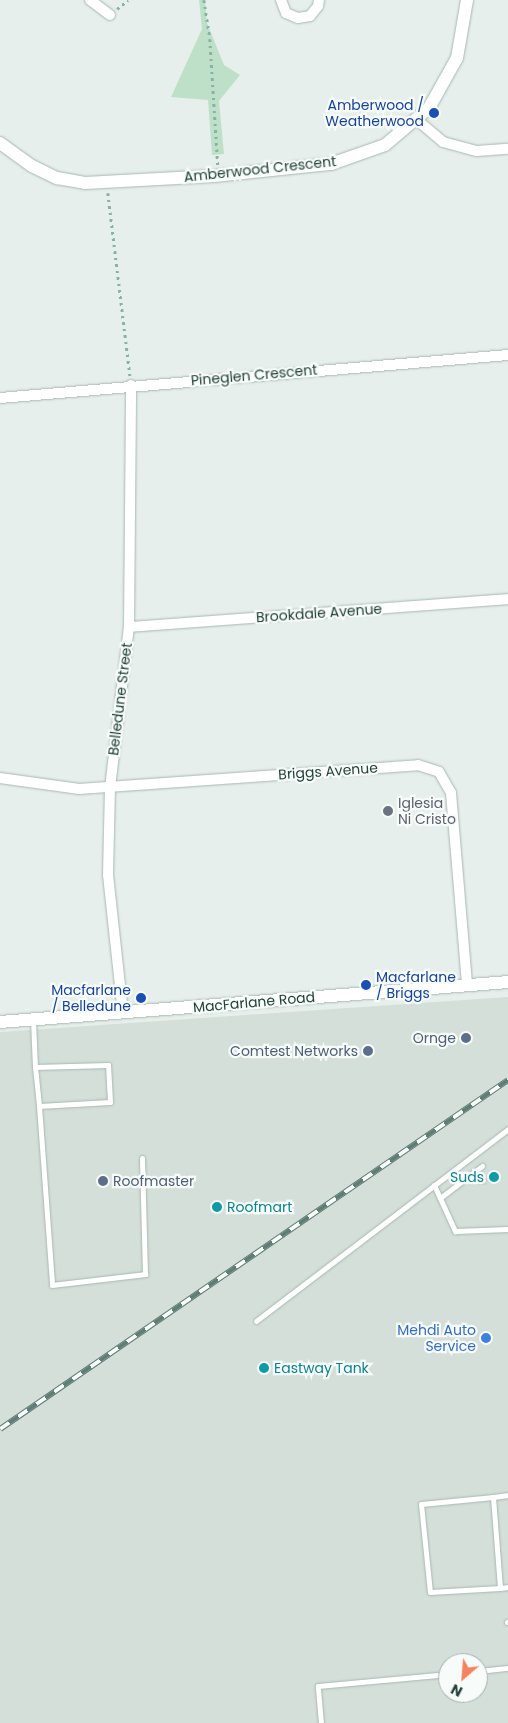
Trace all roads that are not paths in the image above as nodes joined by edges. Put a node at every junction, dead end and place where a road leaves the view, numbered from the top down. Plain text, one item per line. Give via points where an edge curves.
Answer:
1 (90, 0) edge
2 (281, 0) edge
3 (319, 0) edge
4 (466, 0) edge
5 (110, 15) dead end
6 (417, 120) junction
7 (0, 143) edge
8 (508, 149) edge
9 (508, 355) edge
10 (131, 385) junction
11 (0, 398) edge
12 (508, 599) edge
13 (129, 627) junction
14 (0, 778) edge
15 (110, 788) junction
16 (508, 982) edge
17 (466, 985) junction
18 (123, 1013) junction
19 (33, 1020) junction
20 (0, 1022) edge
21 (36, 1067) junction
22 (39, 1106) junction
23 (508, 1129) edge
24 (142, 1158) dead end
25 (482, 1166) dead end
26 (467, 1179) junction
27 (483, 1180) dead end
28 (434, 1185) junction
29 (440, 1198) junction
30 (508, 1230) edge
31 (256, 1321) dead end
32 (493, 1496) junction
33 (508, 1496) edge
34 (508, 1587) edge
35 (500, 1588) junction
36 (508, 1668) edge
37 (488, 1670) edge
38 (438, 1675) edge
39 (321, 1723) edge

1 - 5 street
2 - 3 street via 286,13 298,18 310,16
4 - 6 street, Amberwood Crescent via 457,58 429,108
6 - 7 street, Amberwood Crescent via 385,145 331,164 107,184 57,178 32,166
6 - 8 street via 443,142 477,151
9 - 10 street, Pineglen Crescent
10 - 11 street, Pineglen Crescent
10 - 13 street, Belledune Street
12 - 13 street, Brookdale Avenue
13 - 15 street, Belledune Street
14 - 15 street, Briggs Avenue via 79,789
15 - 17 street, Briggs Avenue via 418,765 439,772 451,793
15 - 18 street, Belledune Street via 108,874
16 - 17 street, MacFarlane Road
17 - 18 street, MacFarlane Road
18 - 19 street, MacFarlane Road
19 - 20 street, MacFarlane Road
19 - 21 lane
21 - 22 lane
21 - 22 lane via 108,1065 110,1102
22 - 24 lane via 52,1285 145,1274
23 - 28 lane
25 - 26 lane
26 - 27 lane
26 - 29 lane
28 - 29 lane
28 - 31 lane
29 - 30 lane via 455,1231
32 - 33 lane
32 - 35 lane
32 - 35 lane via 421,1504 430,1592
34 - 35 lane
36 - 37 lane
38 - 39 lane via 318,1686

